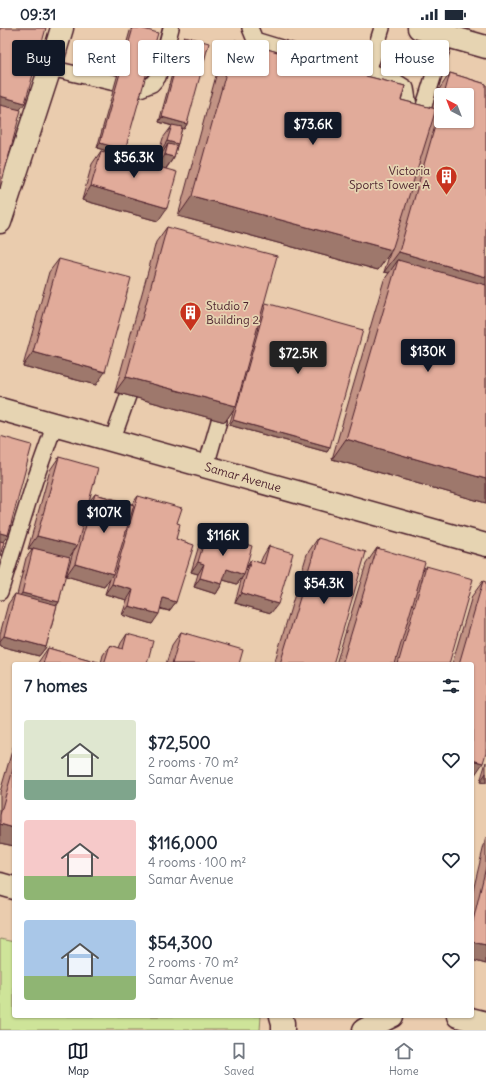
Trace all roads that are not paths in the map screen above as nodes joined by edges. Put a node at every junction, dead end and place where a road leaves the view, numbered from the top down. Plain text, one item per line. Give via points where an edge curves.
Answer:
1 (62, 28) edge
2 (171, 28) edge
3 (250, 28) edge
4 (382, 28) edge
5 (419, 28) edge
6 (446, 36) junction
7 (58, 40) edge
8 (277, 47) edge
9 (486, 47) edge
10 (373, 57) edge
11 (65, 71) edge
12 (373, 72) edge
13 (47, 76) edge
14 (115, 83) dead end
15 (140, 89) edge
16 (0, 222) edge
17 (128, 396) edge
18 (0, 409) edge
19 (219, 420) edge
20 (55, 424) junction
21 (112, 441) junction
22 (206, 466) junction
23 (486, 544) edge
24 (0, 592) edge
25 (0, 884) edge
26 (12, 887) edge
27 (282, 1018) edge
28 (388, 1018) edge
29 (466, 1018) edge
30 (486, 1023) edge
31 (283, 1030) edge
32 (364, 1030) edge

1 - 7 main road
2 - 15 lane via 158,76 152,84
3 - 8 lane via 255,40
4 - 10 lane
5 - 6 main road
6 - 9 main road
6 - 12 lane via 410,126 406,88 392,79
11 - 14 lane
13 - 16 main road
17 - 21 lane
18 - 20 main road, Samar Avenue
19 - 22 lane
20 - 21 main road, Samar Avenue
20 - 24 lane
21 - 22 main road, Samar Avenue
22 - 23 main road, Samar Avenue
25 - 26 main road
27 - 31 main road
28 - 32 main road
29 - 30 main road

